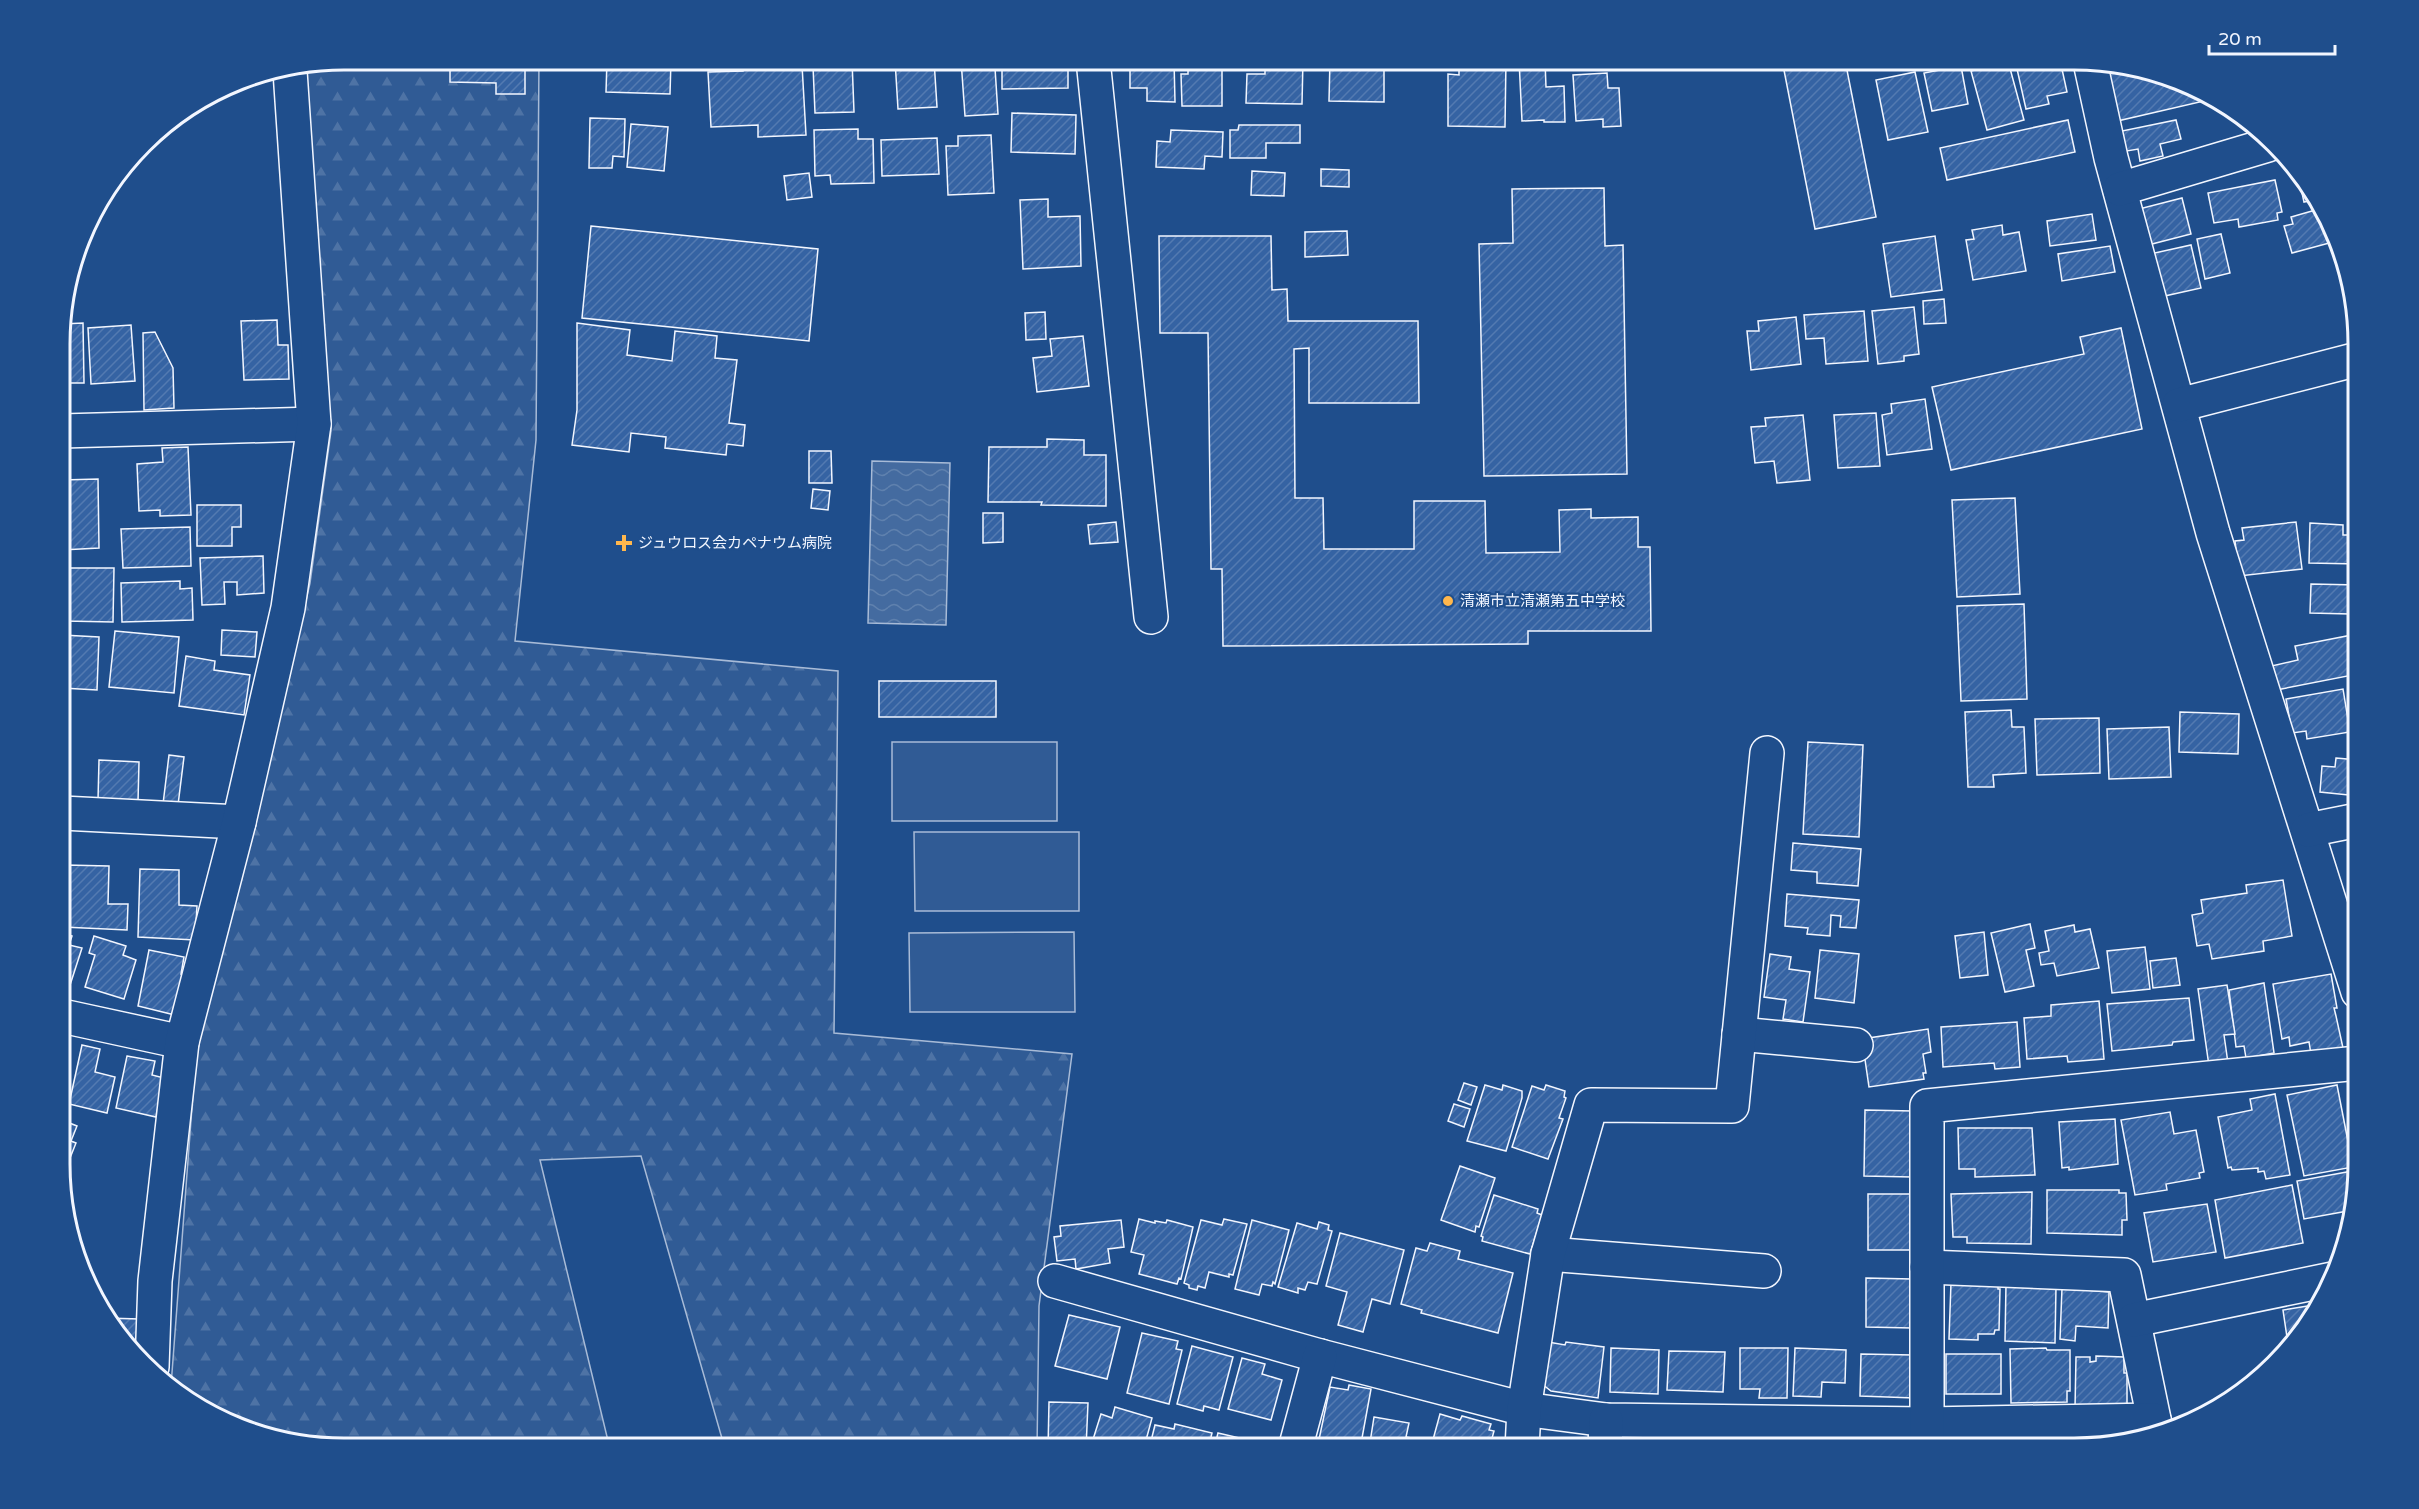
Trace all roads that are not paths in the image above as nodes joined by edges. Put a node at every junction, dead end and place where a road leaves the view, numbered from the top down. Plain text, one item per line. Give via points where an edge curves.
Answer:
1 (1094, 70) edge
2 (2092, 71) edge
3 (290, 76) edge
4 (2263, 146) edge
5 (2120, 189) junction
6 (2348, 370) edge
7 (2178, 405) junction
8 (314, 424) junction
9 (70, 431) edge
10 (1151, 617) dead end
11 (1767, 753) dead end
12 (70, 813) edge
13 (240, 822) junction
14 (2348, 822) edge
15 (2308, 830) junction
16 (2348, 960) edge
17 (70, 1018) edge
18 (1739, 1034) junction
19 (182, 1042) junction
20 (1856, 1045) dead end
21 (2348, 1064) edge
22 (1548, 1254) junction
23 (1927, 1267) junction
24 (1764, 1271) dead end
25 (1055, 1281) dead end
26 (2322, 1281) edge
27 (2134, 1320) junction
28 (1320, 1356) junction
29 (152, 1359) edge
30 (1524, 1409) junction
31 (2155, 1425) edge
32 (1606, 1434) edge
33 (1927, 1436) edge
34 (1298, 1438) edge
35 (1523, 1438) edge

1 - 10 street
2 - 5 street
3 - 8 street
4 - 5 street
5 - 7 street
6 - 7 street
7 - 15 street via 2213,533
8 - 9 street
8 - 13 street via 288,608
11 - 18 street
12 - 13 street
13 - 19 street
14 - 15 street
15 - 16 street
17 - 19 street
18 - 20 street
18 - 22 street via 1732,1106 1591,1105
19 - 29 street via 155,1281
21 - 23 street via 1927,1107
22 - 24 street
22 - 30 street
23 - 27 street via 2124,1275
23 - 33 street
25 - 28 street
26 - 27 street
27 - 31 street
28 - 30 street
28 - 34 street
30 - 32 street
30 - 35 street
31 - 33 street
32 - 33 street

